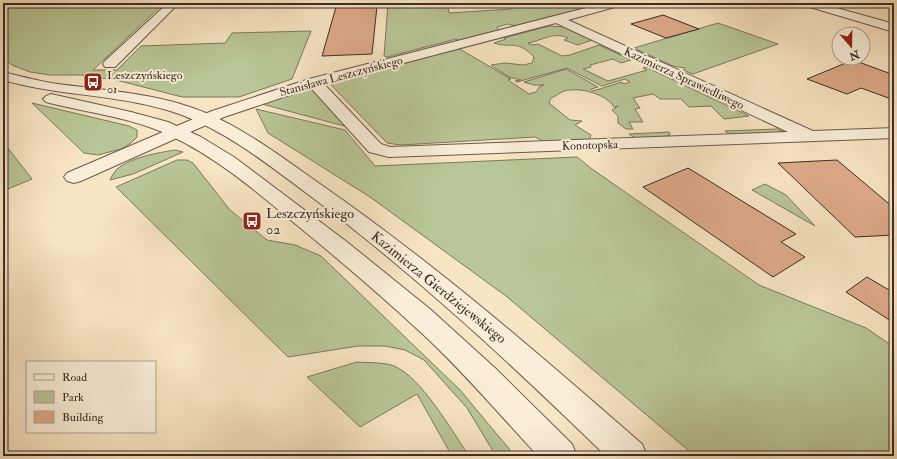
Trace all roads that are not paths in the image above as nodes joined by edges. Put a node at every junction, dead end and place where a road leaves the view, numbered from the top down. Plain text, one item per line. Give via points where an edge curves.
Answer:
1 (174, 3) edge
2 (618, 3) edge
3 (807, 3) edge
4 (557, 19) junction
5 (892, 26) edge
6 (110, 64) dead end
7 (3, 76) edge
8 (314, 82) junction
9 (3, 88) edge
10 (204, 119) junction
11 (176, 132) junction
12 (894, 133) edge
13 (811, 136) junction
14 (74, 178) dead end
15 (560, 456) edge
16 (630, 456) edge

1 - 6 street
2 - 4 street, Stanisława Leszczyńskiego
3 - 5 street
4 - 8 street, Stanisława Leszczyńskiego
4 - 13 street, Kazimierza Sprawiedliwego
7 - 10 street, Kazimierza Gierdziejewskiego via 58,88 151,101
8 - 10 street, Stanisława Leszczyńskiego
8 - 13 street, Konotopska via 375,148 389,152
9 - 11 street via 136,119
10 - 11 street, Stanisława Leszczyńskiego
10 - 16 street, Kazimierza Gierdziejewskiego via 279,165 385,242 482,321
11 - 14 street, Stanisława Leszczyńskiego
11 - 15 street via 219,156 277,198 391,292 464,358
12 - 13 street, Konotopska

